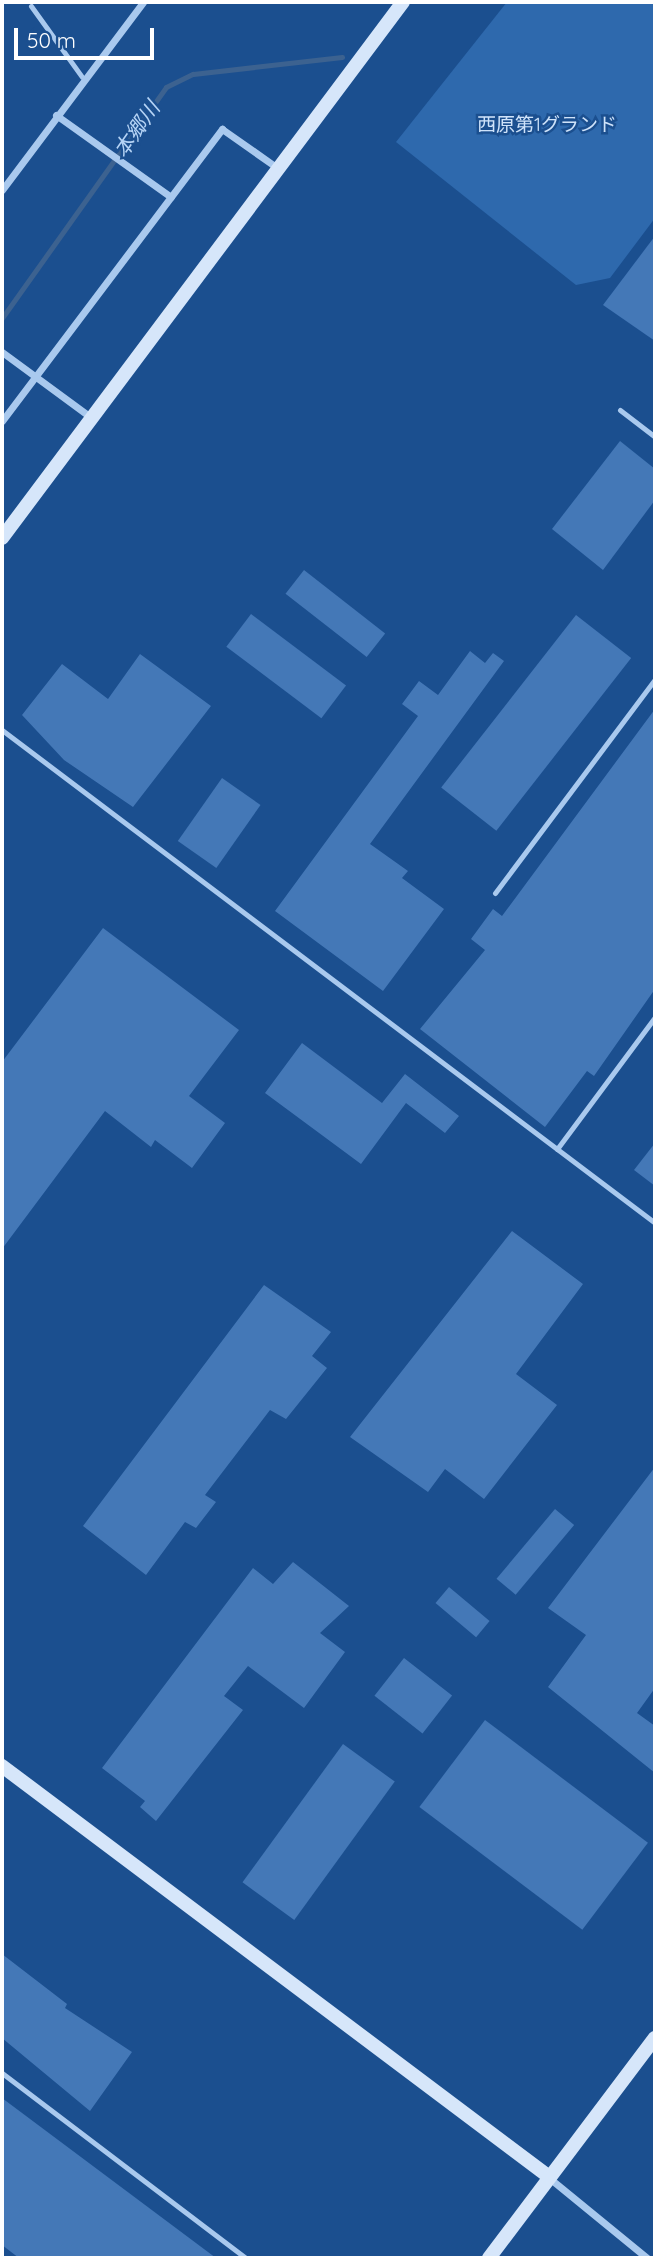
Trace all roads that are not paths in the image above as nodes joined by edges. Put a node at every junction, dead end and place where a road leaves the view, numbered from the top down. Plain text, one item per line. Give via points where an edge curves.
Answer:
1 (143, 2) edge
2 (403, 2) edge
3 (31, 6) dead end
4 (82, 77) junction
5 (55, 115) junction
6 (279, 169) junction
7 (2, 190) edge
8 (172, 197) junction
9 (2, 352) edge
10 (35, 376) junction
11 (620, 410) dead end
12 (92, 419) junction
13 (2, 421) edge
14 (655, 437) edge
15 (2, 538) edge
16 (655, 679) edge
17 (2, 730) edge
18 (495, 893) dead end
19 (655, 1017) edge
20 (557, 1149) junction
21 (655, 1223) edge
22 (2, 1766) edge
23 (655, 2038) edge
24 (2, 2073) edge
25 (548, 2176) junction
26 (246, 2258) edge
27 (489, 2258) edge
28 (647, 2258) edge

1 - 4 street
2 - 6 street
3 - 4 lane
4 - 5 street
5 - 7 street
5 - 8 street
6 - 8 street via 222,129
6 - 12 street
8 - 10 street
9 - 10 street
10 - 12 street
10 - 13 street
11 - 14 lane
12 - 15 street
16 - 18 lane
17 - 20 lane
19 - 20 lane
20 - 21 lane
22 - 25 street
23 - 25 street
24 - 26 lane
25 - 27 street
25 - 28 street

